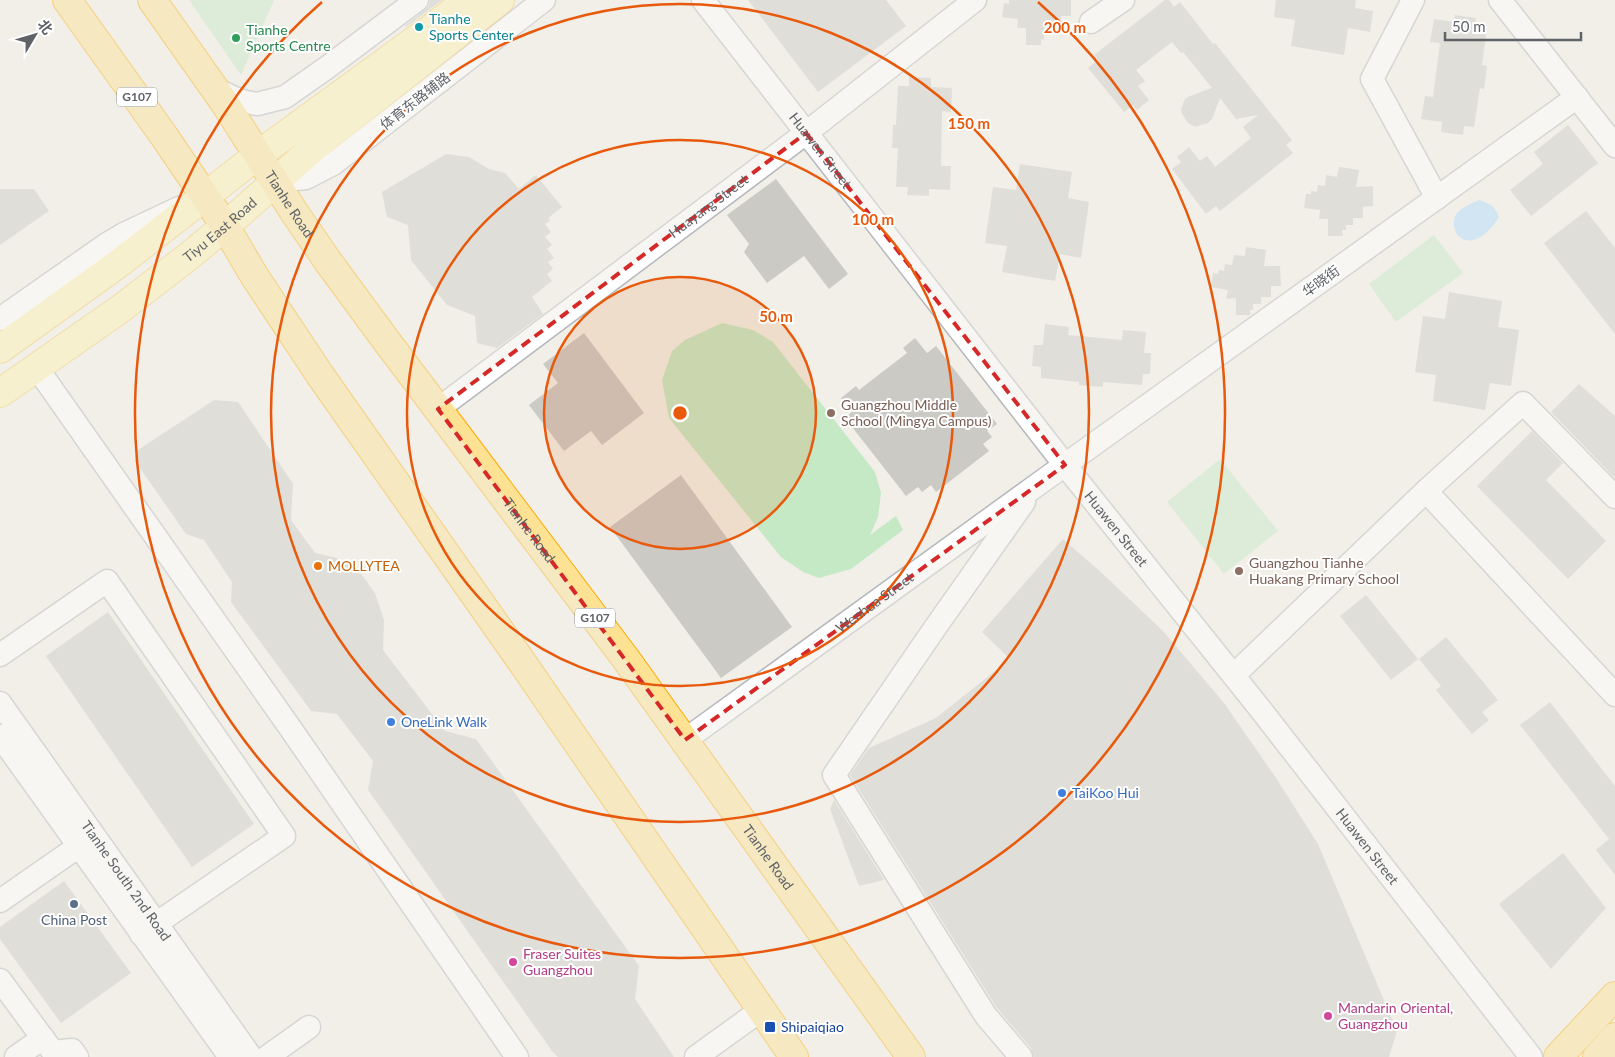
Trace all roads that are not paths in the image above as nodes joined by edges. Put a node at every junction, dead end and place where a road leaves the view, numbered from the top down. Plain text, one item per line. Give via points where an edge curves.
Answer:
1 (67, 0) edge
2 (152, 0) edge
3 (417, 0) edge
4 (468, 0) edge
5 (500, 0) edge
6 (544, 0) edge
7 (703, 0) edge
8 (975, 0) edge
9 (1123, 0) edge
10 (1413, 0) edge
11 (1500, 0) edge
12 (1091, 22) dead end
13 (430, 30) junction
14 (363, 41) junction
15 (214, 88) junction
16 (1577, 97) junction
17 (806, 134) junction
18 (1615, 146) edge
19 (258, 155) junction
20 (275, 181) junction
21 (204, 196) junction
22 (1437, 198) junction
23 (225, 226) junction
24 (0, 319) edge
25 (0, 349) edge
26 (37, 368) junction
27 (0, 393) edge
28 (438, 409) junction
29 (1064, 465) junction
30 (1037, 485) junction
31 (1426, 491) junction
32 (1615, 497) edge
33 (0, 655) edge
34 (1234, 675) junction
35 (1615, 695) edge
36 (0, 703) edge
37 (0, 736) edge
38 (685, 740) junction
39 (79, 846) junction
40 (0, 901) edge
41 (149, 929) junction
42 (0, 980) edge
43 (1615, 996) edge
44 (761, 1010) junction
45 (309, 1028) dead end
46 (1615, 1037) edge
47 (43, 1038) junction
48 (16, 1057) edge
49 (77, 1057) edge
50 (230, 1057) edge
51 (251, 1057) edge
52 (268, 1057) edge
53 (517, 1057) edge
54 (696, 1057) edge
55 (794, 1057) edge
56 (911, 1057) edge
57 (1021, 1057) edge
58 (1531, 1057) edge
59 (1558, 1057) edge
60 (1597, 1057) edge

1 - 21 highway, G107
2 - 15 highway, Tianhe Road / G107
3 - 14 street
4 - 13 main road
5 - 20 main road, Tiyu East Road
6 - 20 street, 体育东路辅路 via 333,164 306,178
7 - 17 street, Huawen Street
8 - 17 street, Huayang Street
9 - 12 street
10 - 22 street via 1372,79
11 - 16 street
13 - 14 street
13 - 19 main road
14 - 15 street via 285,97 257,104
15 - 19 highway, Tianhe Road / G107
16 - 18 street
16 - 22 street, 华晓街
17 - 28 street, Huayang Street
17 - 29 street, Huawen Street
19 - 20 highway, Tianhe Road / G107
19 - 21 main road
20 - 23 main road, Tiyu East Road
20 - 28 highway, Tianhe Road / G107 via 322,252
21 - 23 highway, G107
21 - 24 street via 107,244
21 - 25 main road
22 - 29 street, 华晓街
23 - 26 main road, Tiyu East Road via 123,307
23 - 44 highway, G107 via 320,375
26 - 27 main road, Tiyu East Road
26 - 53 street via 294,732
28 - 38 highway, Tianhe Road / G107
29 - 30 street, Wenhua Street
29 - 34 street, Huawen Street
30 - 38 street, Wenhua Street
30 - 57 street via 834,776 986,1016
31 - 32 street via 1523,403
31 - 34 street
31 - 35 street
33 - 41 street via 107,581 284,836
34 - 58 street, Huawen Street
36 - 41 street, Tianhe South 2nd Road
37 - 39 street, Tianhe South 2nd Road
38 - 56 highway, Tianhe Road / G107
39 - 40 street
39 - 41 street, Tianhe South 2nd Road
41 - 50 street, Tianhe South 2nd Road
41 - 51 street, Tianhe South 2nd Road
42 - 47 street
43 - 59 highway
44 - 54 street
44 - 55 highway, G107
45 - 52 street
46 - 60 highway
47 - 48 street
47 - 49 street via 53,1052 72,1050

